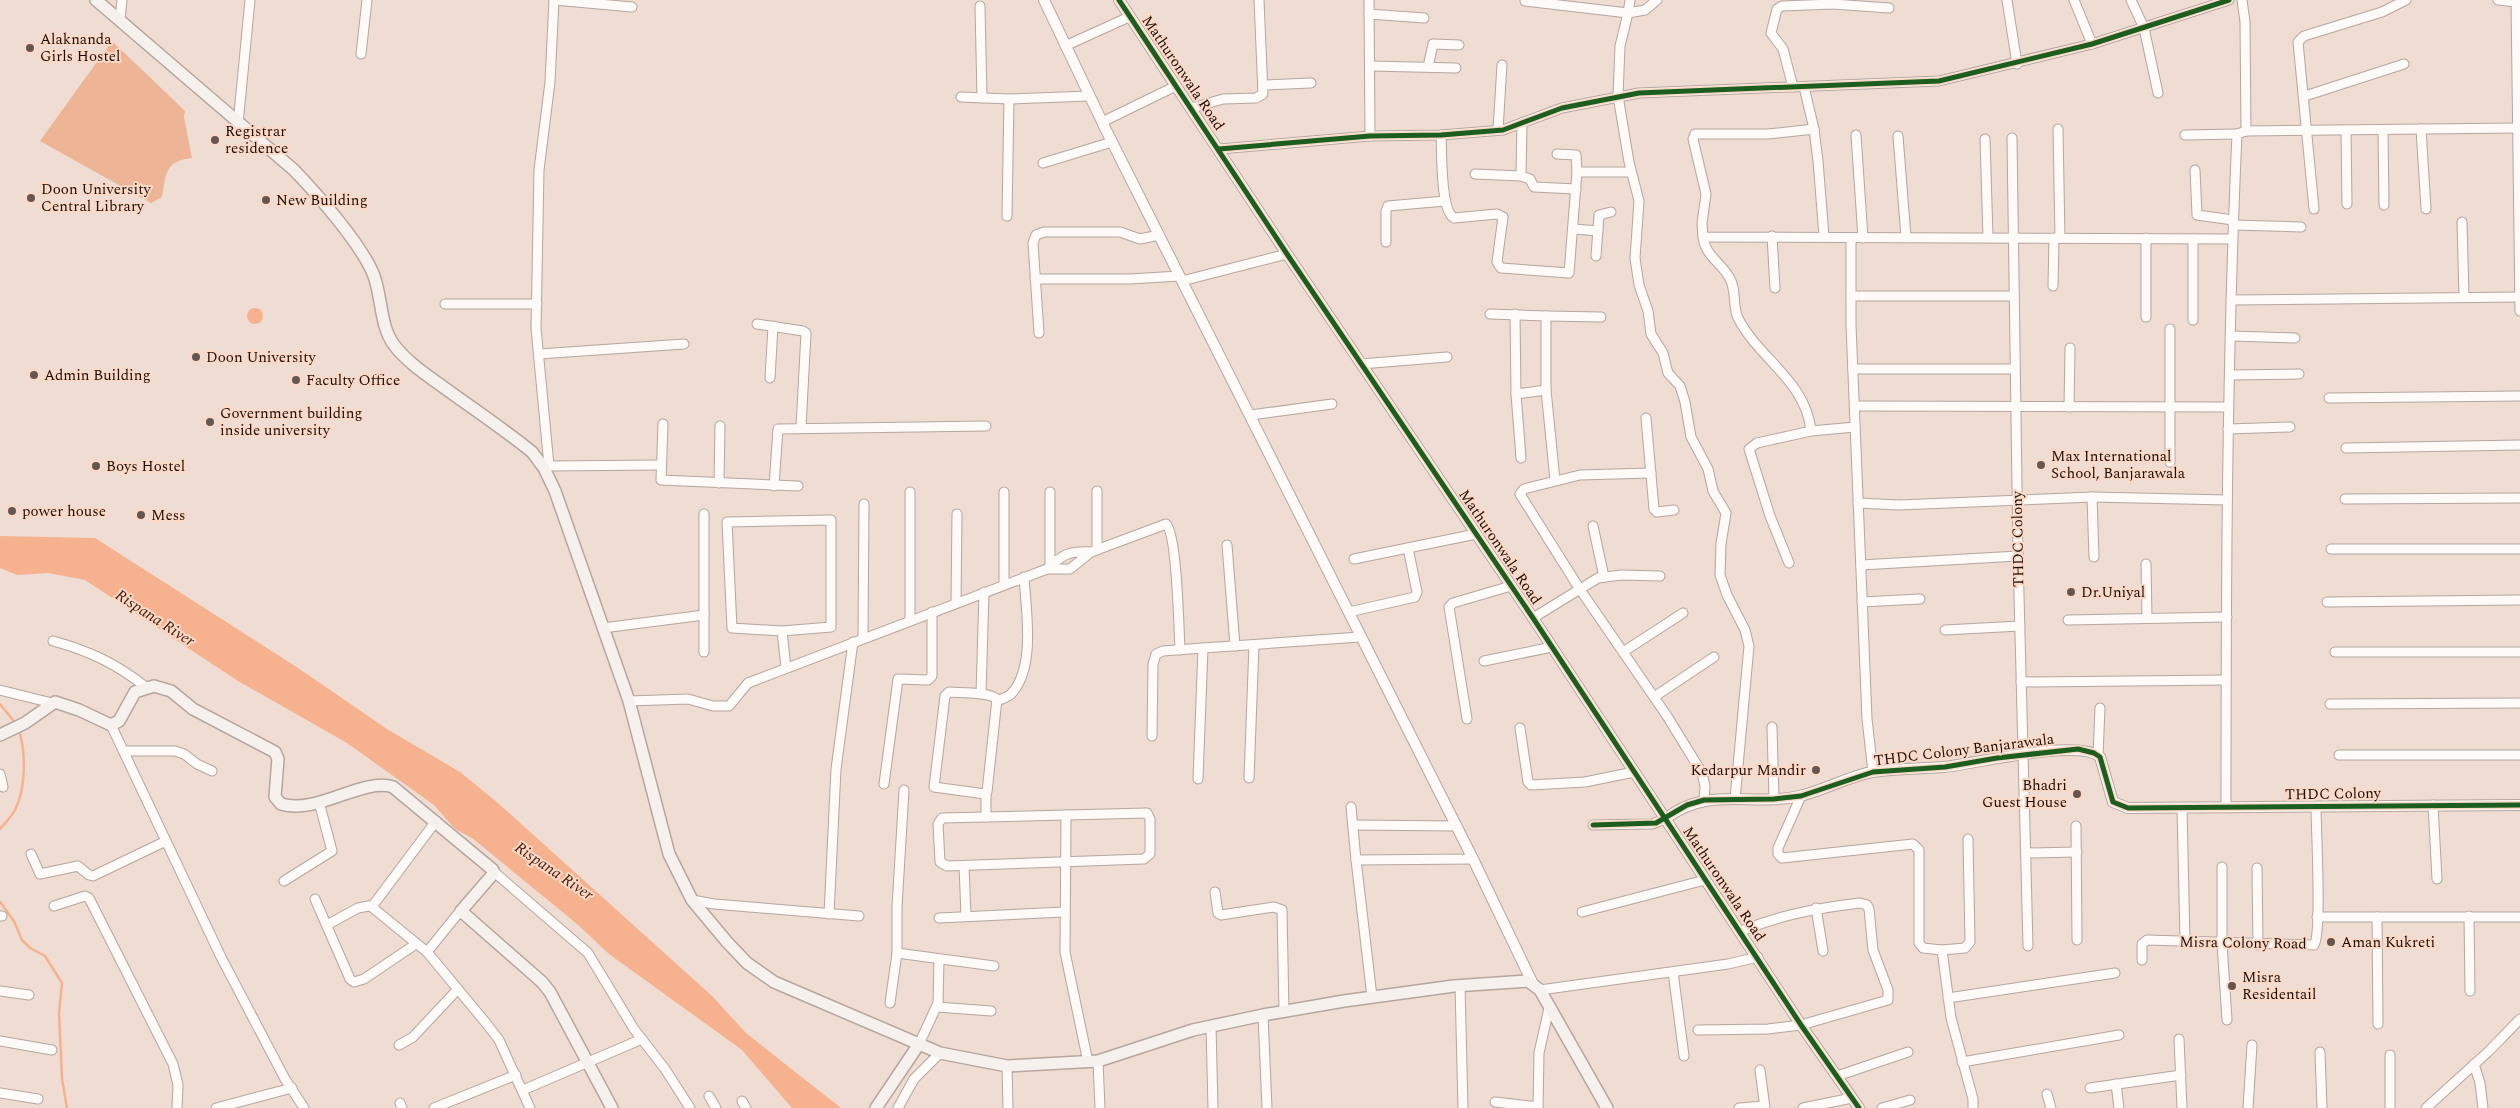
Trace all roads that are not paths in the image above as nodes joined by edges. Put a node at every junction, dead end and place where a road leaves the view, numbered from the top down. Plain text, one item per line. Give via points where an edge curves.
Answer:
1 (96, 0) edge
2 (122, 0) edge
3 (250, 0) edge
4 (367, 0) edge
5 (554, 0) edge
6 (1044, 0) edge
7 (1119, 0) edge
8 (1259, 0) edge
9 (1369, 0) edge
10 (1630, 0) edge
11 (1657, 0) edge
12 (2007, 0) edge
13 (2074, 0) edge
14 (2131, 0) edge
15 (2229, 0) edge
16 (2242, 0) edge
17 (2404, 0) edge
18 (2498, 0) edge
19 (1525, 1) edge
20 (2516, 1) edge
21 (1582, 4) edge
22 (1779, 4) edge
23 (980, 6) dead end
24 (632, 7) dead end
25 (1889, 8) dead end
26 (1628, 13) junction
27 (1369, 14) junction
28 (1129, 17) junction
29 (1424, 18) dead end
30 (120, 19) junction
31 (2144, 28) junction
32 (2092, 44) junction
33 (1459, 45) dead end
34 (1065, 46) junction
35 (361, 54) dead end
36 (2017, 64) junction
37 (2404, 64) dead end
38 (1502, 65) dead end
39 (1370, 66) junction
40 (1428, 68) junction
41 (1456, 68) dead end
42 (1311, 83) dead end
43 (1264, 84) junction
44 (1176, 86) junction
45 (1793, 87) junction
46 (1804, 87) junction
47 (2158, 93) dead end
48 (1089, 96) junction
49 (1618, 96) junction
50 (2305, 96) junction
51 (961, 97) dead end
52 (982, 98) junction
53 (1009, 99) junction
54 (1192, 108) junction
55 (2518, 113) edge
56 (1102, 122) junction
57 (1522, 123) junction
58 (238, 124) junction
59 (2516, 128) junction
60 (1814, 129) junction
61 (2058, 129) dead end
62 (2421, 129) junction
63 (1498, 130) junction
64 (2307, 130) junction
65 (2346, 130) junction
66 (2383, 130) junction
67 (2241, 133) junction
68 (1441, 135) junction
69 (1856, 135) dead end
70 (2185, 135) dead end
71 (1370, 136) junction
72 (1898, 136) dead end
73 (2012, 138) dead end
74 (1984, 139) dead end
75 (1112, 142) junction
76 (1219, 149) junction
77 (1557, 154) dead end
78 (1043, 163) dead end
79 (2196, 170) dead end
80 (1577, 172) junction
81 (1632, 172) junction
82 (1475, 174) dead end
83 (1521, 176) junction
84 (1576, 189) junction
85 (1444, 201) junction
86 (2347, 204) dead end
87 (2384, 205) dead end
88 (2314, 209) dead end
89 (2426, 209) dead end
90 (1611, 212) dead end
91 (1007, 216) dead end
92 (2233, 222) junction
93 (2462, 222) dead end
94 (2301, 227) dead end
95 (1574, 229) junction
96 (1598, 231) junction
97 (1159, 236) junction
98 (1703, 236) junction
99 (1772, 236) junction
100 (1824, 236) junction
101 (1906, 237) junction
102 (1988, 237) junction
103 (1851, 238) junction
104 (1863, 238) junction
105 (2014, 238) junction
106 (2057, 238) junction
107 (2146, 238) junction
108 (2193, 239) junction
109 (2232, 239) junction
110 (1386, 242) dead end
111 (1287, 254) junction
112 (1596, 256) dead end
113 (1181, 278) junction
114 (1035, 279) junction
115 (2053, 286) dead end
116 (1775, 288) dead end
117 (1851, 296) junction
118 (2014, 296) junction
119 (2520, 297) edge
120 (2464, 298) junction
121 (2231, 300) junction
122 (445, 304) dead end
123 (537, 304) junction
124 (2520, 311) edge
125 (1490, 314) dead end
126 (1515, 314) junction
127 (1546, 316) junction
128 (1601, 317) dead end
129 (2146, 317) dead end
130 (2193, 320) dead end
131 (757, 324) dead end
132 (773, 326) junction
133 (2170, 329) dead end
134 (1039, 333) dead end
135 (2231, 336) junction
136 (2295, 338) dead end
137 (684, 344) dead end
138 (2070, 348) dead end
139 (538, 354) junction
140 (1447, 358) dead end
141 (1361, 364) junction
142 (1853, 369) junction
143 (2014, 369) junction
144 (2299, 374) dead end
145 (2230, 375) junction
146 (770, 378) dead end
147 (1546, 390) junction
148 (1516, 394) junction
149 (2520, 396) edge
150 (2329, 398) dead end
151 (1332, 404) dead end
152 (2170, 405) junction
153 (1855, 406) junction
154 (2069, 407) junction
155 (2228, 407) junction
156 (2016, 408) junction
157 (1251, 416) junction
158 (1646, 418) dead end
159 (662, 424) dead end
160 (720, 426) dead end
161 (986, 426) dead end
162 (801, 427) junction
163 (1855, 427) junction
164 (2290, 427) dead end
165 (2228, 429) junction
166 (1811, 431) junction
167 (2520, 445) edge
168 (2346, 448) dead end
169 (1521, 458) dead end
170 (2170, 462) dead end
171 (660, 465) junction
172 (546, 467) junction
173 (1651, 473) junction
174 (1555, 480) junction
175 (719, 483) junction
176 (774, 486) junction
177 (798, 486) dead end
178 (1097, 491) dead end
179 (910, 492) dead end
180 (1004, 492) dead end
181 (1050, 492) dead end
182 (2092, 497) junction
183 (2520, 498) edge
184 (2345, 499) dead end
185 (2227, 500) junction
186 (2017, 502) junction
187 (1858, 503) junction
188 (864, 504) dead end
189 (1674, 510) dead end
190 (704, 514) dead end
191 (957, 514) dead end
192 (1594, 526) dead end
193 (1476, 534) junction
194 (1226, 545) dead end
195 (1408, 548) junction
196 (2331, 549) dead end
197 (2520, 549) edge
198 (1094, 551) junction
199 (2018, 556) junction
200 (2094, 557) dead end
201 (1354, 559) dead end
202 (1789, 563) dead end
203 (2146, 564) dead end
204 (1861, 565) junction
205 (1048, 567) junction
206 (1660, 576) dead end
207 (1024, 577) junction
208 (1604, 577) junction
209 (1004, 584) junction
210 (1511, 586) junction
211 (1579, 588) junction
212 (984, 592) junction
213 (1920, 599) dead end
214 (2520, 600) edge
215 (1862, 602) junction
216 (2327, 602) dead end
217 (956, 603) junction
218 (932, 612) junction
219 (1349, 612) junction
220 (1684, 613) dead end
221 (704, 615) junction
222 (2227, 617) junction
223 (1533, 618) junction
224 (2147, 618) junction
225 (910, 620) junction
226 (2068, 620) dead end
227 (2020, 626) junction
228 (603, 628) junction
229 (1945, 630) dead end
230 (782, 631) junction
231 (1360, 637) junction
232 (863, 638) junction
233 (53, 641) dead end
234 (854, 642) junction
235 (1254, 645) junction
236 (1235, 646) junction
237 (1552, 647) junction
238 (1203, 648) junction
239 (1180, 650) junction
240 (704, 652) dead end
241 (1623, 652) junction
242 (2335, 652) dead end
243 (2520, 652) edge
244 (1714, 658) dead end
245 (1484, 661) dead end
246 (786, 668) junction
247 (2226, 680) junction
248 (2021, 682) junction
249 (147, 688) junction
250 (0, 690) edge
251 (981, 694) junction
252 (1654, 697) junction
253 (629, 701) junction
254 (997, 701) junction
255 (52, 703) junction
256 (2520, 703) edge
257 (2330, 704) dead end
258 (2100, 708) dead end
259 (1468, 719) dead end
260 (111, 725) junction
261 (1772, 727) dead end
262 (1520, 728) dead end
263 (0, 735) edge
264 (1152, 736) dead end
265 (124, 751) junction
266 (2022, 755) junction
267 (2340, 755) dead end
268 (2520, 755) edge
269 (2098, 756) junction
270 (212, 771) dead end
271 (1634, 772) junction
272 (1872, 772) junction
273 (0, 774) edge
274 (1249, 778) dead end
275 (1198, 779) dead end
276 (884, 784) dead end
277 (3, 787) dead end
278 (904, 790) dead end
279 (986, 794) junction
280 (1801, 796) junction
281 (1735, 799) junction
282 (1774, 799) junction
283 (1704, 800) junction
284 (319, 802) junction
285 (2433, 805) junction
286 (2520, 805) edge
287 (1351, 807) dead end
288 (2226, 807) junction
289 (2316, 807) junction
290 (2182, 808) junction
291 (1066, 815) junction
292 (986, 817) junction
293 (1665, 819) junction
294 (436, 821) junction
295 (1353, 825) junction
296 (1593, 825) dead end
297 (1457, 826) junction
298 (2076, 826) dead end
299 (1968, 839) dead end
300 (166, 841) junction
301 (2026, 852) junction
302 (2076, 852) junction
303 (31, 854) dead end
304 (1474, 859) junction
305 (1356, 860) junction
306 (1066, 862) junction
307 (964, 866) junction
308 (2222, 867) dead end
309 (2257, 868) dead end
310 (493, 871) junction
311 (2437, 879) dead end
312 (1705, 880) junction
313 (284, 881) dead end
314 (1215, 892) dead end
315 (315, 899) dead end
316 (692, 900) junction
317 (374, 905) junction
318 (54, 906) dead end
319 (1816, 908) junction
320 (461, 910) junction
321 (1064, 912) junction
322 (1582, 912) dead end
323 (829, 914) junction
324 (859, 916) dead end
325 (966, 916) junction
326 (2469, 916) junction
327 (2317, 917) junction
328 (2376, 917) junction
329 (2520, 917) edge
330 (939, 918) dead end
331 (327, 925) junction
332 (1741, 931) junction
333 (2077, 940) dead end
334 (2185, 942) junction
335 (2222, 943) junction
336 (416, 944) junction
337 (2258, 944) junction
338 (2028, 946) dead end
339 (1942, 950) junction
340 (1823, 951) dead end
341 (427, 952) junction
342 (897, 953) junction
343 (1758, 957) junction
344 (939, 960) junction
345 (2142, 960) dead end
346 (994, 966) dead end
347 (1673, 972) junction
348 (2115, 973) dead end
349 (1460, 986) junction
350 (1536, 987) junction
351 (458, 989) junction
352 (0, 991) edge
353 (2470, 991) dead end
354 (29, 995) dead end
355 (1372, 997) junction
356 (1948, 998) junction
357 (890, 1003) dead end
358 (937, 1007) junction
359 (1549, 1008) junction
360 (991, 1011) dead end
361 (1284, 1012) junction
362 (1263, 1015) junction
363 (2520, 1019) edge
364 (2227, 1020) dead end
365 (2378, 1024) dead end
366 (1801, 1025) junction
367 (1211, 1026) junction
368 (1698, 1030) dead end
369 (2119, 1035) dead end
370 (642, 1039) junction
371 (2179, 1039) dead end
372 (0, 1041) edge
373 (919, 1044) junction
374 (399, 1045) dead end
375 (2252, 1045) dead end
376 (52, 1050) dead end
377 (1908, 1052) dead end
378 (2320, 1052) dead end
379 (940, 1053) junction
380 (2390, 1055) dead end
381 (1684, 1056) dead end
382 (1093, 1061) junction
383 (1962, 1062) junction
384 (590, 1063) junction
385 (2474, 1064) junction
386 (1007, 1066) junction
387 (1760, 1070) dead end
388 (516, 1075) junction
389 (1837, 1076) junction
390 (2181, 1076) junction
391 (2116, 1084) junction
392 (292, 1088) junction
393 (2090, 1088) dead end
394 (523, 1090) junction
395 (0, 1093) edge
396 (2047, 1094) dead end
397 (709, 1096) dead end
398 (1852, 1098) junction
399 (38, 1099) dead end
400 (1910, 1100) dead end
401 (1495, 1102) dead end
402 (1538, 1107) edge
403 (1765, 1107) edge
404 (177, 1108) edge
405 (216, 1108) edge
406 (304, 1108) edge
407 (434, 1108) edge
408 (530, 1108) edge
409 (612, 1108) edge
410 (690, 1108) edge
411 (716, 1108) edge
412 (876, 1108) edge
413 (898, 1108) edge
414 (1008, 1108) edge
415 (1100, 1108) edge
416 (1213, 1108) edge
417 (1266, 1108) edge
418 (1463, 1108) edge
419 (1607, 1108) edge
420 (1739, 1108) edge
421 (1803, 1108) edge
422 (1859, 1108) edge
423 (1882, 1108) edge
424 (1973, 1108) edge
425 (2051, 1108) edge
426 (2119, 1108) edge
427 (2182, 1108) edge
428 (2248, 1108) edge
429 (2322, 1108) edge
430 (2390, 1108) edge
431 (2426, 1108) edge
432 (2483, 1108) edge

1 - 30 main road
2 - 30 street
3 - 58 street
4 - 35 street
5 - 24 street
5 - 123 street via 550,82 539,170
6 - 34 street
7 - 28 street, Mathuronwala Road
8 - 43 street
9 - 27 street
10 - 26 street
11 - 26 street via 1645,10
12 - 36 street
13 - 32 street
14 - 31 street
15 - 31 street
16 - 67 street via 2245,22
17 - 50 street via 2382,12 2301,38 2298,45
18 - 20 street
19 - 21 street
20 - 55 street
21 - 26 street
22 - 25 street
22 - 45 street via 1771,33 1783,49
23 - 52 street
26 - 49 street via 1620,46
27 - 29 street
27 - 39 street
28 - 34 street
28 - 44 street, Mathuronwala Road
30 - 58 main road
31 - 32 street
31 - 47 street
32 - 36 street
33 - 40 street via 1433,44
34 - 48 street
36 - 46 street via 1939,81
37 - 50 street
38 - 63 street
39 - 40 street
39 - 71 street
40 - 41 street
42 - 43 street
43 - 54 street via 1261,96 1223,99
44 - 54 street, Mathuronwala Road
44 - 56 street
45 - 46 street
45 - 49 street
46 - 60 street
48 - 53 street
48 - 56 street
49 - 57 street via 1562,108
49 - 81 street
50 - 64 street
51 - 52 street
52 - 53 street
53 - 91 street
54 - 76 street, Mathuronwala Road
55 - 59 street
56 - 75 street
57 - 63 street
57 - 83 street
58 - 172 main road via 294,170 314,191 362,255 374,276 385,324 399,351 421,371 532,452
59 - 62 street
59 - 119 street
60 - 98 street via 1768,134 1695,134 1693,139 1706,194
60 - 100 street
61 - 106 street
62 - 66 street
62 - 89 street
63 - 68 street
64 - 65 street
64 - 67 street
64 - 88 street
65 - 66 street
65 - 86 street
66 - 87 street
67 - 70 street
67 - 92 street
68 - 71 street
68 - 85 street
69 - 104 street
71 - 76 street
72 - 101 street
73 - 105 street, THDC Colony
74 - 102 street
75 - 78 street
75 - 97 street
76 - 111 street, Mathuronwala Road
77 - 80 street via 1576,155
79 - 92 street via 2197,214
80 - 81 street
80 - 84 street
81 - 281 street via 1639,211 1635,258 1650,331 1663,353 1668,373 1680,386 1691,437 1708,469 1713,491 1726,513 1720,576 1748,641
82 - 83 street
83 - 84 street via 1530,179 1534,187
84 - 95 street
85 - 95 street via 1447,212 1454,218 1497,214 1503,217 1497,262 1501,268 1568,274
85 - 110 street via 1388,206
90 - 96 street via 1600,214
92 - 94 street
92 - 109 street
93 - 120 street
95 - 96 street
96 - 112 street
97 - 113 street
97 - 114 street via 1140,239 1120,232 1039,232 1033,244
98 - 99 street
98 - 166 street via 1706,250 1731,279 1739,319 1798,392 1807,411
99 - 100 street
99 - 116 street
100 - 103 street
101 - 102 street
101 - 104 street
102 - 105 street
103 - 104 street
103 - 117 street
105 - 106 street
105 - 118 street, THDC Colony
106 - 107 street
106 - 115 street
107 - 108 street
107 - 129 street
108 - 109 street
108 - 130 street
109 - 121 street
111 - 113 street
111 - 141 street, Mathuronwala Road
113 - 114 street
113 - 157 street
114 - 134 street
117 - 118 street
117 - 142 street
118 - 143 street, THDC Colony
119 - 120 street
119 - 124 street
120 - 121 street
121 - 135 street
122 - 123 street
123 - 139 street
125 - 126 street
126 - 127 street
126 - 148 street
127 - 128 street
127 - 147 street
131 - 132 street
132 - 146 street
132 - 162 street via 806,333
133 - 152 street
135 - 136 street
135 - 145 street
137 - 139 street
138 - 154 street
139 - 172 street
140 - 141 street
141 - 193 street, Mathuronwala Road
142 - 143 street
142 - 153 street
143 - 156 street, THDC Colony
144 - 145 street
145 - 155 street
147 - 148 street
147 - 174 street
148 - 169 street
149 - 150 street
151 - 157 street
152 - 154 street
152 - 155 street
152 - 170 street
153 - 156 street
153 - 163 street
154 - 156 street
155 - 165 street
156 - 186 street, THDC Colony
157 - 219 street
158 - 173 street
159 - 171 street
160 - 175 street
161 - 162 street
162 - 176 street via 776,430
163 - 166 street
163 - 187 street
164 - 165 street
165 - 185 street
166 - 202 street via 1757,443 1749,449
167 - 168 street
171 - 172 street
171 - 175 street via 661,480
172 - 228 main road
173 - 174 street via 1580,475
173 - 189 street via 1655,510
174 - 211 street via 1524,489 1520,494
175 - 176 street
176 - 177 street
178 - 198 street
179 - 225 street
180 - 209 street
181 - 205 street
182 - 185 street
182 - 186 street
182 - 200 street
183 - 184 street
185 - 222 street
186 - 187 street
186 - 199 street, THDC Colony
187 - 204 street
188 - 232 street
190 - 221 street
191 - 217 street
192 - 208 street
193 - 195 street
193 - 210 street, Mathuronwala Road
194 - 236 street
195 - 201 street
195 - 219 street via 1418,592 1416,597
196 - 197 street
198 - 205 street via 1070,552
198 - 205 street via 1070,569
198 - 239 street via 1163,524 1168,526 1174,550
199 - 204 street
199 - 227 street, THDC Colony
203 - 224 street
204 - 215 street
205 - 207 street
206 - 208 street
207 - 209 street
207 - 254 street via 1028,627 1026,668 1011,695
208 - 211 street
209 - 212 street
210 - 223 street, Mathuronwala Road
210 - 259 street via 1453,603 1449,607
211 - 223 street
211 - 241 street
212 - 217 street
212 - 251 street
213 - 215 street
214 - 216 street
215 - 272 street
217 - 218 street
218 - 225 street
218 - 276 street via 931,678 898,680
219 - 231 street
220 - 241 street
221 - 228 street
221 - 240 street
222 - 224 street
222 - 247 street
223 - 237 street, Mathuronwala Road
224 - 226 street
225 - 232 street
227 - 229 street
227 - 248 street, THDC Colony
228 - 253 main road
230 - 230 street via 732,628 727,522 831,520 831,627
230 - 246 street
231 - 235 street
231 - 297 street
232 - 234 street
233 - 249 street via 108,660
234 - 246 street
234 - 323 street via 836,769
235 - 236 street
235 - 274 street
236 - 238 street
237 - 245 street
237 - 271 street, Mathuronwala Road
238 - 239 street
238 - 275 street
239 - 264 street via 1159,652 1154,659
241 - 252 street
242 - 243 street
244 - 252 street
246 - 253 street via 748,683 729,706 713,706 688,699
247 - 248 street
247 - 288 street
248 - 266 street, THDC Colony
249 - 260 main road via 135,692 119,720
249 - 284 main road via 154,686 171,691 193,709 275,752 278,759 275,797 281,804 298,806
250 - 255 street
251 - 254 street via 994,696
251 - 279 street via 945,694 934,786 937,789
252 - 283 street via 1702,773
253 - 316 main road via 670,854
254 - 279 street
255 - 260 main road via 79,710
255 - 263 main road via 25,723
256 - 257 street
258 - 269 street
260 - 265 street
261 - 282 street
262 - 271 street via 1531,785 1585,782
265 - 270 street via 184,754
265 - 300 street
266 - 269 street, THDC Colony Banjarawala via 2078,749
266 - 272 street, THDC Colony Banjarawala via 1945,767
266 - 301 street, THDC Colony
267 - 268 street
269 - 290 street, THDC Colony via 2103,763 2105,781 2113,802 2128,808
271 - 293 street, Mathuronwala Road
272 - 280 street, THDC Colony Banjarawala
273 - 277 street
278 - 342 street
279 - 292 street
280 - 282 street, THDC Colony Banjarawala
280 - 339 street via 1778,848 1780,856 1913,844 1920,856 1918,944 1922,948
281 - 282 street, THDC Colony Banjarawala
281 - 283 street, THDC Colony Banjarawala
283 - 293 street, THDC Colony Banjarawala via 1687,805
284 - 294 main road via 386,785 398,790
284 - 313 street via 332,851
285 - 286 street, THDC Colony
285 - 289 street, THDC Colony
285 - 311 street
287 - 295 street
288 - 289 street, THDC Colony
288 - 290 street, THDC Colony
289 - 327 street, Misra Colony Road
290 - 334 street
291 - 292 street
291 - 306 street
291 - 306 street via 1146,813 1150,818 1150,854 1144,859
292 - 307 street via 939,821 940,862 947,866
293 - 296 street via 1652,824
293 - 312 street, Mathuronwala Road
294 - 310 main road
294 - 317 street
295 - 297 street
295 - 305 street
297 - 304 street
298 - 302 street
299 - 339 street via 1970,942 1965,948
300 - 303 street via 93,876 78,866 40,874
300 - 392 street via 221,957
301 - 302 street
301 - 338 street, THDC Colony
302 - 333 street
304 - 305 street
304 - 350 street
305 - 355 street
306 - 307 street
306 - 321 street
307 - 325 street
308 - 335 street
309 - 337 street
310 - 320 main road
310 - 370 street via 588,953
312 - 322 street
312 - 332 street, Mathuronwala Road
314 - 361 street via 1221,915 1274,906 1282,910
315 - 331 street
316 - 323 street
316 - 373 main road via 740,956 774,982
317 - 331 street via 358,908
317 - 336 street via 375,910
318 - 404 street via 85,896 89,898 173,1064 178,1085
319 - 332 street via 1768,920
319 - 340 street
319 - 366 street via 1867,905 1873,950 1889,999
320 - 341 street
320 - 384 main road via 542,982
321 - 325 street
321 - 382 street via 1068,969
323 - 324 street
325 - 330 street
326 - 328 street
326 - 329 street
326 - 353 street
327 - 328 street
327 - 337 street, Misra Colony Road via 2314,945
328 - 365 street
331 - 336 street via 350,979 356,983
332 - 343 street, Mathuronwala Road
334 - 335 street, Misra Colony Road
334 - 345 street, Misra Colony Road via 2144,941
335 - 337 street, Misra Colony Road
335 - 364 street
336 - 341 street
339 - 356 street
341 - 351 street
342 - 344 street
342 - 357 street
343 - 347 street
343 - 366 street, Mathuronwala Road
344 - 346 street
344 - 358 street
347 - 350 street
347 - 381 street
348 - 356 street
349 - 350 main road via 1523,980
349 - 355 main road
349 - 418 street
350 - 359 main road
351 - 374 street via 413,1037
351 - 388 street via 499,1040
352 - 354 street
355 - 361 main road
356 - 383 street
358 - 360 street
358 - 373 street
359 - 402 street via 1539,1053
359 - 419 main road
361 - 362 main road
362 - 367 main road
362 - 417 street
363 - 385 street
366 - 368 street
366 - 389 street, Mathuronwala Road
367 - 382 main road
367 - 416 street
369 - 383 street
370 - 384 street
370 - 410 street via 666,1069
371 - 390 street
372 - 376 street
373 - 379 main road
373 - 412 main road
375 - 428 street
377 - 389 street
378 - 429 street
379 - 386 main road
379 - 413 street via 914,1079
380 - 430 street
382 - 386 main road
382 - 415 street
383 - 424 street
384 - 394 street
384 - 409 main road
385 - 431 street
385 - 432 street
386 - 414 street
387 - 403 street
388 - 394 street
388 - 407 street
389 - 398 street, Mathuronwala Road
390 - 391 street
390 - 427 street
391 - 393 street
391 - 426 street
392 - 405 street
392 - 406 street
394 - 408 street
395 - 399 street
396 - 425 street
397 - 411 street
398 - 421 street
398 - 422 street, Mathuronwala Road
400 - 423 street
401 - 402 street
403 - 420 street

